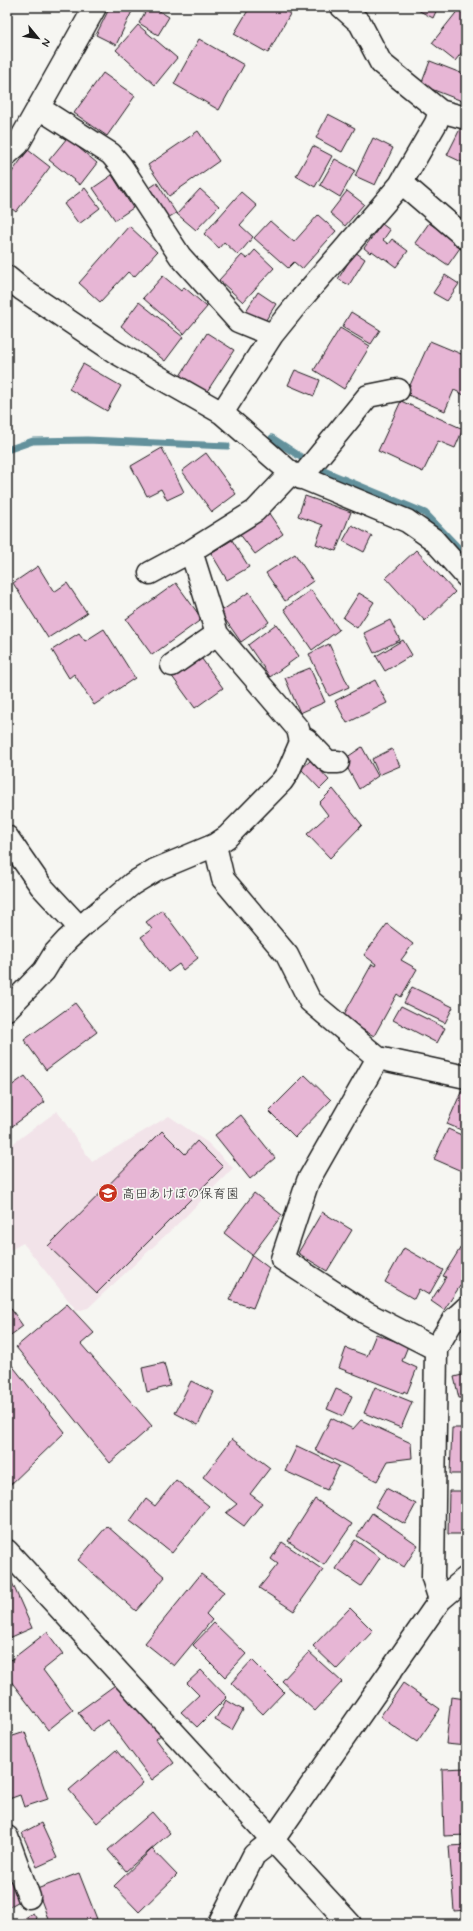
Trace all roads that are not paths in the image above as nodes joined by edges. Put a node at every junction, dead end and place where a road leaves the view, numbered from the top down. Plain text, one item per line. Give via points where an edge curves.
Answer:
1 (95, 7) edge
2 (342, 7) edge
3 (39, 108) junction
4 (440, 111) junction
5 (466, 118) edge
6 (7, 154) edge
7 (402, 183) junction
8 (466, 238) edge
9 (7, 277) edge
10 (272, 335) junction
11 (398, 390) dead end
12 (222, 413) junction
13 (303, 470) junction
14 (191, 551) junction
15 (150, 573) dead end
16 (466, 576) edge
17 (217, 634) junction
18 (172, 665) dead end
19 (300, 736) junction
20 (338, 762) dead end
21 (7, 837) edge
22 (215, 845) junction
23 (80, 928) junction
24 (7, 1009) edge
25 (378, 1058) junction
26 (466, 1077) edge
27 (466, 1308) edge
28 (436, 1348) junction
29 (7, 1551) edge
30 (466, 1578) edge
31 (440, 1600) junction
32 (7, 1837) edge
33 (272, 1840) junction
34 (29, 1897) dead end
35 (219, 1924) edge
36 (350, 1924) edge

1 - 3 street
2 - 4 street via 360,23 381,63
3 - 6 street via 18,144
3 - 10 street via 111,154 180,256 238,321
4 - 5 street
4 - 7 street via 436,123
7 - 8 street
7 - 10 street
9 - 12 street via 116,352
10 - 12 street
11 - 13 street via 368,396
12 - 13 street
13 - 14 street via 254,511
13 - 16 street via 408,521 433,539
14 - 15 street
14 - 17 street
17 - 18 street
17 - 19 street via 298,729
19 - 20 street via 325,760
19 - 22 street via 302,742 293,764 282,781
21 - 23 street via 42,886
22 - 23 street via 144,876
22 - 25 street via 224,879 287,955 310,1001
23 - 24 street via 55,953 28,989
25 - 26 street
25 - 28 street via 308,1181 282,1259 366,1313
27 - 28 street via 453,1320
28 - 31 street via 433,1578
29 - 33 street
30 - 31 street
31 - 33 street
32 - 34 street
33 - 35 street via 254,1855
33 - 36 street

